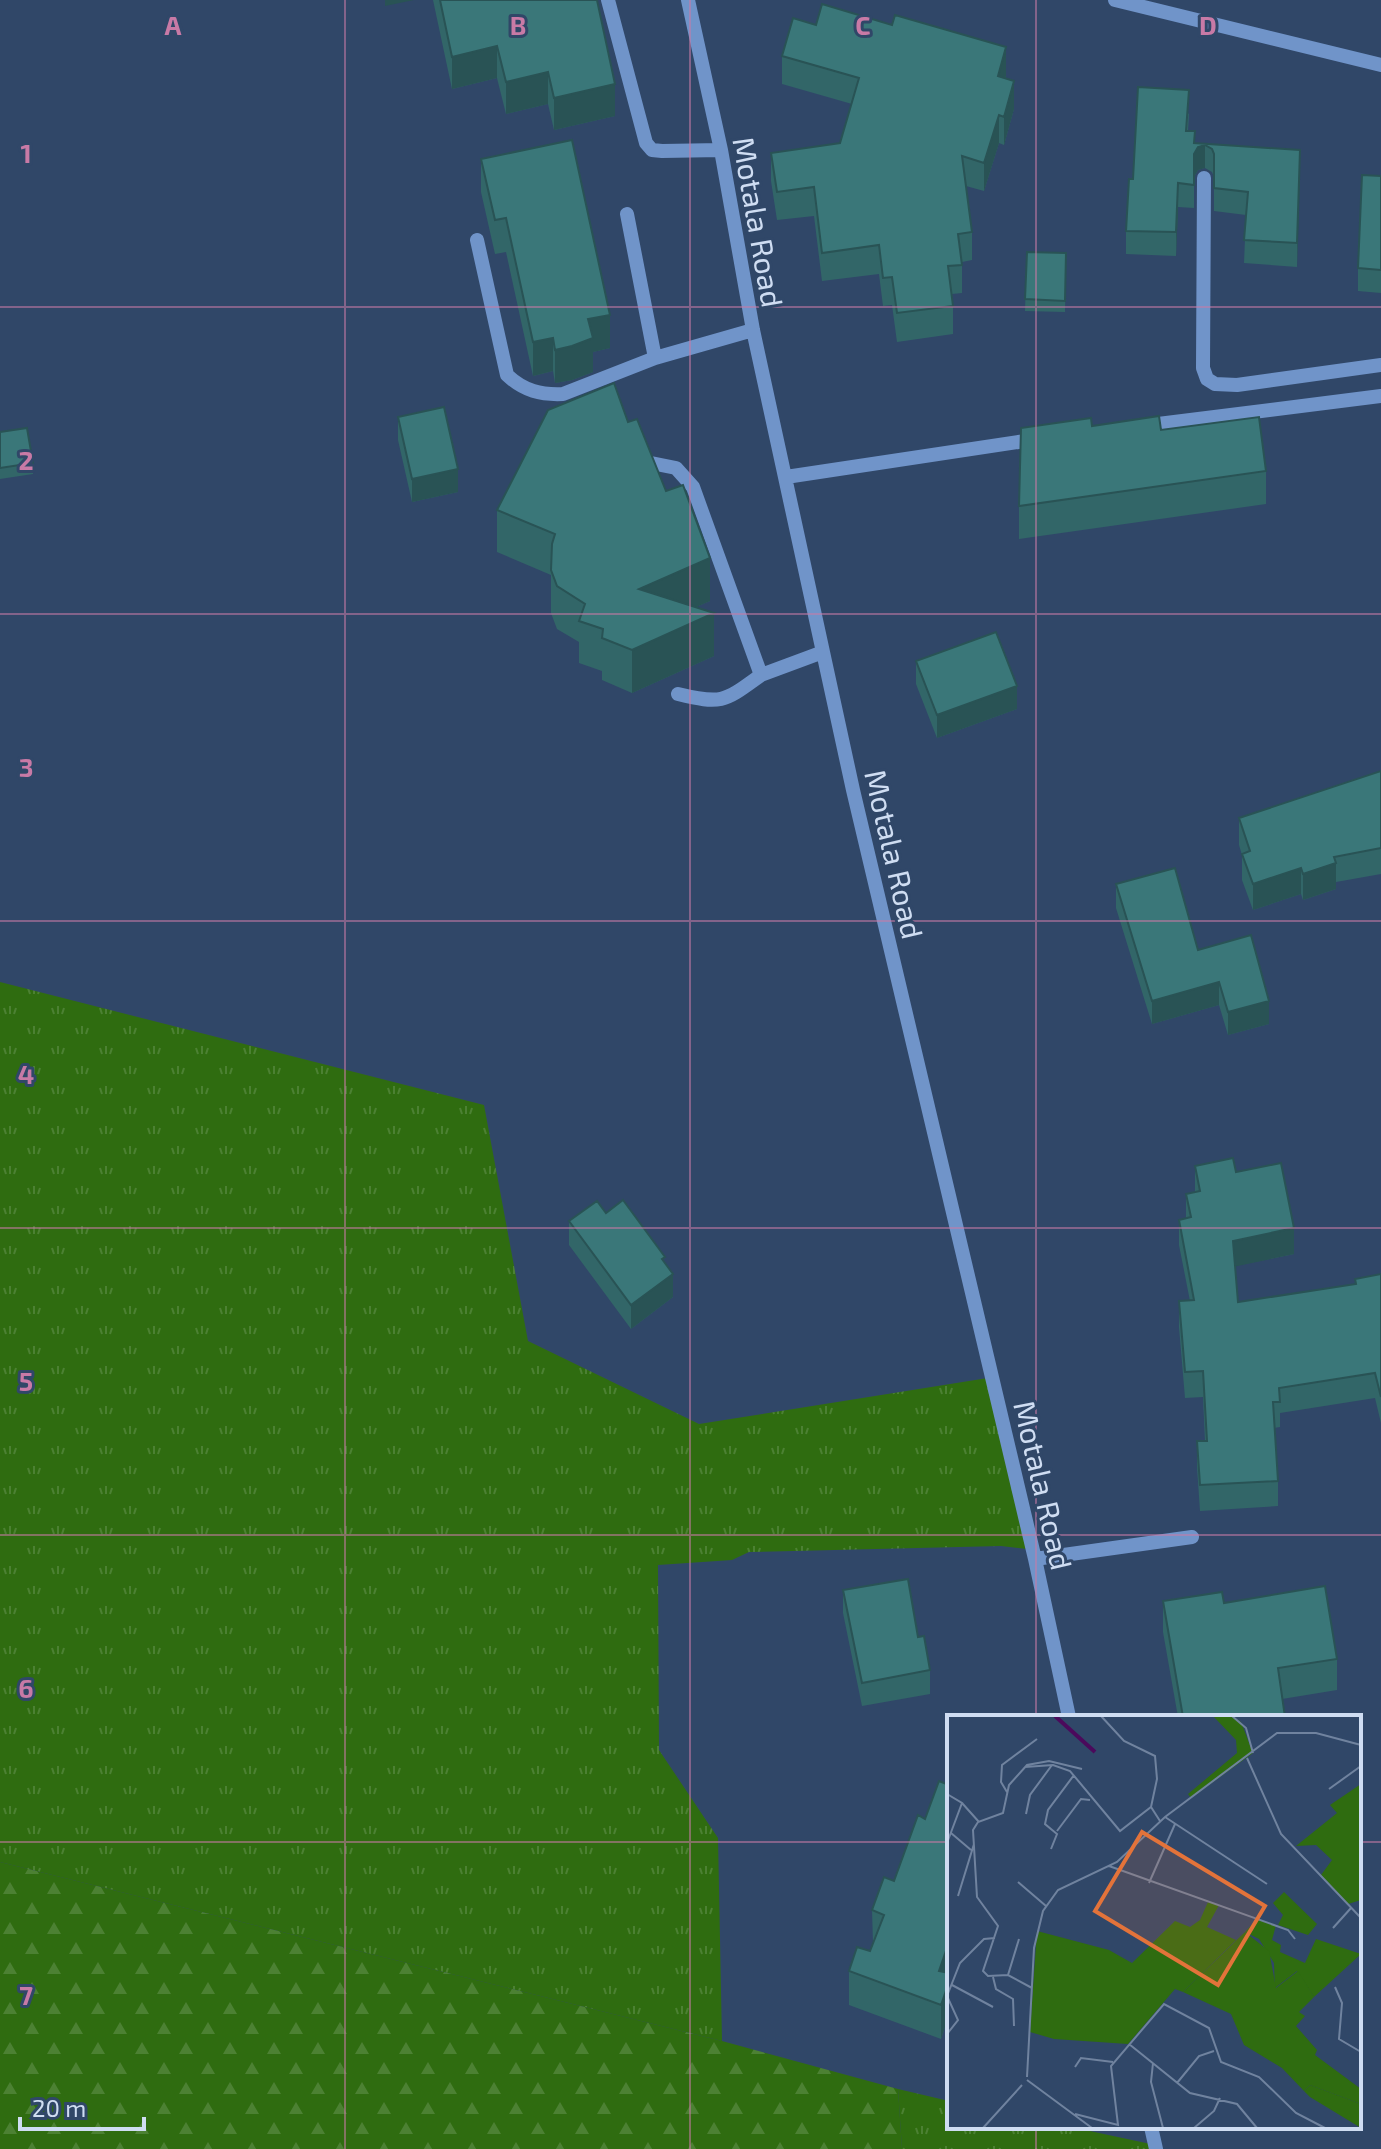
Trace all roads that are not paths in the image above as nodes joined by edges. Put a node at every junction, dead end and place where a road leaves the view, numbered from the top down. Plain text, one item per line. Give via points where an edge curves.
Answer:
1 (608, 0) edge
2 (688, 0) edge
3 (1115, 0) edge
4 (1381, 65) edge
5 (721, 150) junction
6 (1204, 178) dead end
7 (627, 214) dead end
8 (477, 240) dead end
9 (753, 330) junction
10 (655, 358) junction
11 (1381, 365) edge
12 (1381, 396) edge
13 (1120, 429) edge
14 (1060, 436) edge
15 (651, 463) edge
16 (786, 477) junction
17 (823, 652) junction
18 (761, 675) junction
19 (678, 694) dead end
20 (1192, 1537) dead end
21 (1035, 1559) junction
22 (1069, 1715) edge
23 (1151, 2129) edge
24 (1156, 2149) edge

1 - 5 street via 646,143 662,151
2 - 5 street, Motala Road
3 - 4 street
5 - 9 street, Motala Road
6 - 11 street via 1207,379 1237,385
7 - 10 street
8 - 10 street via 507,375 517,385 547,395 563,394
9 - 10 street
9 - 16 street, Motala Road
12 - 13 street
14 - 16 street
15 - 18 street via 676,468 693,487
16 - 17 street, Motala Road
17 - 18 street
17 - 21 street, Motala Road
18 - 19 street via 723,701
20 - 21 street
21 - 22 street, Motala Road
23 - 24 street

